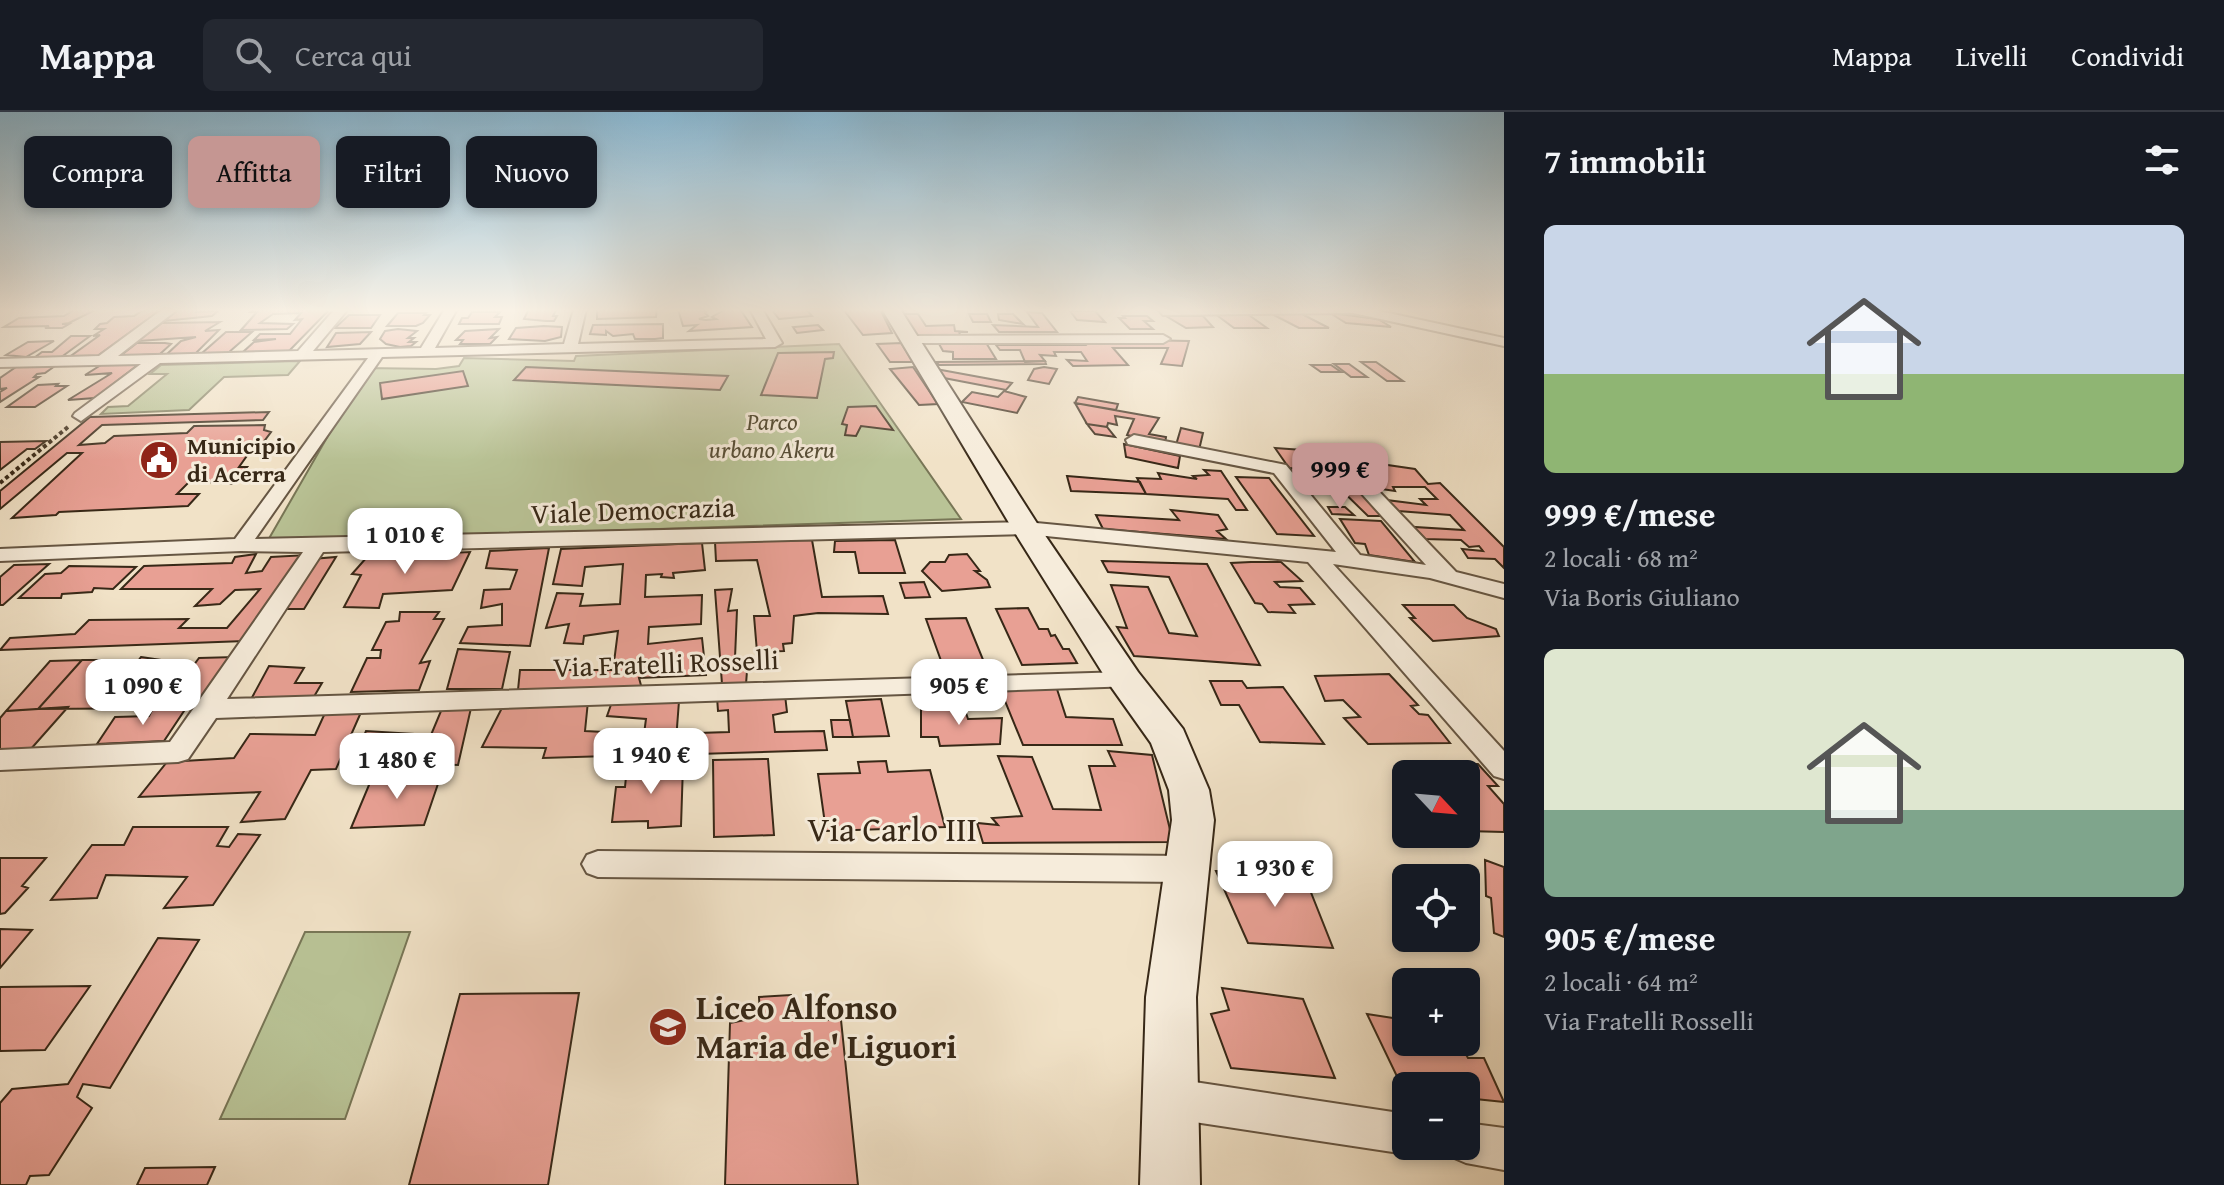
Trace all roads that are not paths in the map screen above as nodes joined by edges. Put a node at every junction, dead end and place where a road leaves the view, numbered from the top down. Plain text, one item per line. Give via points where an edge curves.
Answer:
1 (152, 359) edge
2 (156, 359) edge
3 (374, 359) edge
4 (922, 359) edge
5 (103, 360) joint
6 (0, 363) edge
7 (81, 416) road end
8 (1134, 440) dead end
9 (1362, 484) dead end
10 (1026, 528) junction
11 (241, 545) junction
12 (317, 546) junction
13 (0, 555) edge
14 (1314, 556) junction
15 (1353, 560) junction
16 (1449, 577) junction
17 (1504, 591) edge
18 (1125, 680) junction
19 (208, 709) junction
20 (0, 760) edge
21 (1504, 769) edge
22 (598, 864) dead end
23 (1186, 869) junction
24 (1168, 1098) junction
25 (1392, 1132) edge
26 (1480, 1145) edge
27 (1504, 1149) edge
28 (1170, 1185) edge

1 - 5 street
2 - 7 street
3 - 11 street
4 - 10 street
5 - 6 street
8 - 15 street via 1280,469
9 - 16 street
10 - 12 street, Viale Democrazia
10 - 14 street, Viale Democrazia
10 - 18 street
11 - 12 street, Viale Democrazia
11 - 13 street, Viale Democrazia
12 - 19 street
14 - 15 street, Viale Democrazia
14 - 21 street
15 - 16 street, Viale Democrazia
16 - 17 street, Viale Democrazia
18 - 19 street, Via Fratelli Rosselli
18 - 23 street via 1169,739 1189,790 1193,820
19 - 20 street via 178,752
22 - 23 street, Via Carlo III
23 - 24 street via 1171,997
24 - 25 street
24 - 28 street
26 - 27 street

